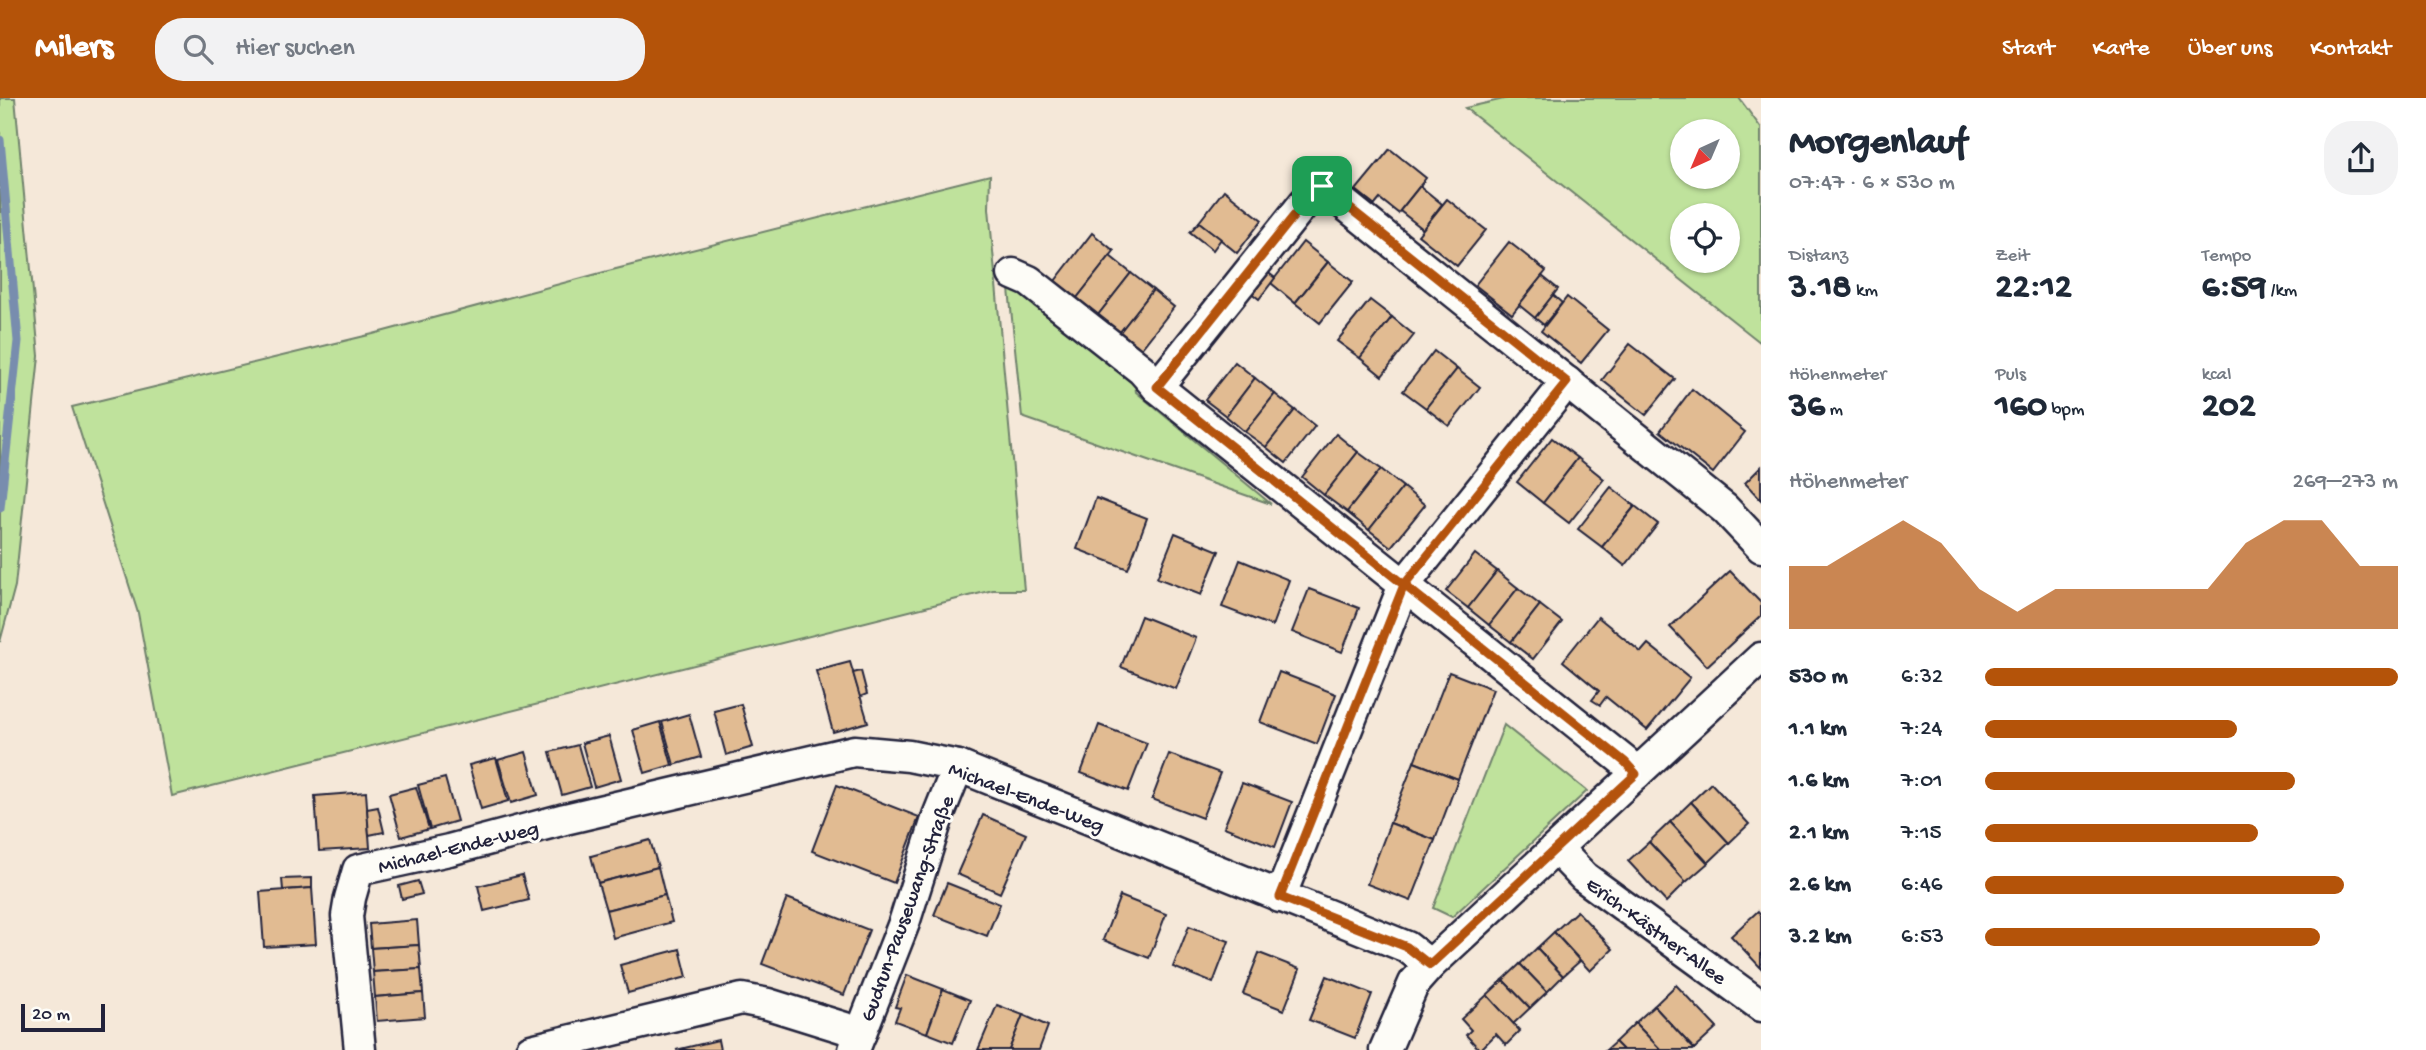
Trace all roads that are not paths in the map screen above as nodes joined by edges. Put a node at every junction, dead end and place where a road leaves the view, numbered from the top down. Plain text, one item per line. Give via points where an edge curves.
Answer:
1 (1013, 274) dead end
2 (1567, 382) junction
3 (1157, 387) junction
4 (1761, 547) edge
5 (1404, 585) junction
6 (1761, 658) edge
7 (958, 766) junction
8 (1636, 774) junction
9 (1558, 849) junction
10 (1280, 897) junction
11 (1430, 965) junction
12 (1761, 1006) edge
13 (858, 1042) edge
14 (359, 1050) edge
15 (531, 1050) edge
16 (1385, 1050) edge

1 - 3 street via 1040,289
2 - 3 street via 1322,186
2 - 4 street via 1725,509
2 - 5 street
3 - 5 street
5 - 8 street
5 - 10 street
6 - 8 street
7 - 10 street, Michael-Ende-Weg
7 - 13 street, Gudrun-Pausewang-Straße
7 - 14 street, Michael-Ende-Weg via 854,751 358,870 348,916
8 - 9 street
9 - 11 street
9 - 12 street, Erich-Kästner-Allee via 1584,877
10 - 11 street, Michael-Ende-Weg via 1407,947
11 - 16 street via 1414,983
13 - 15 street via 768,1003 742,999

